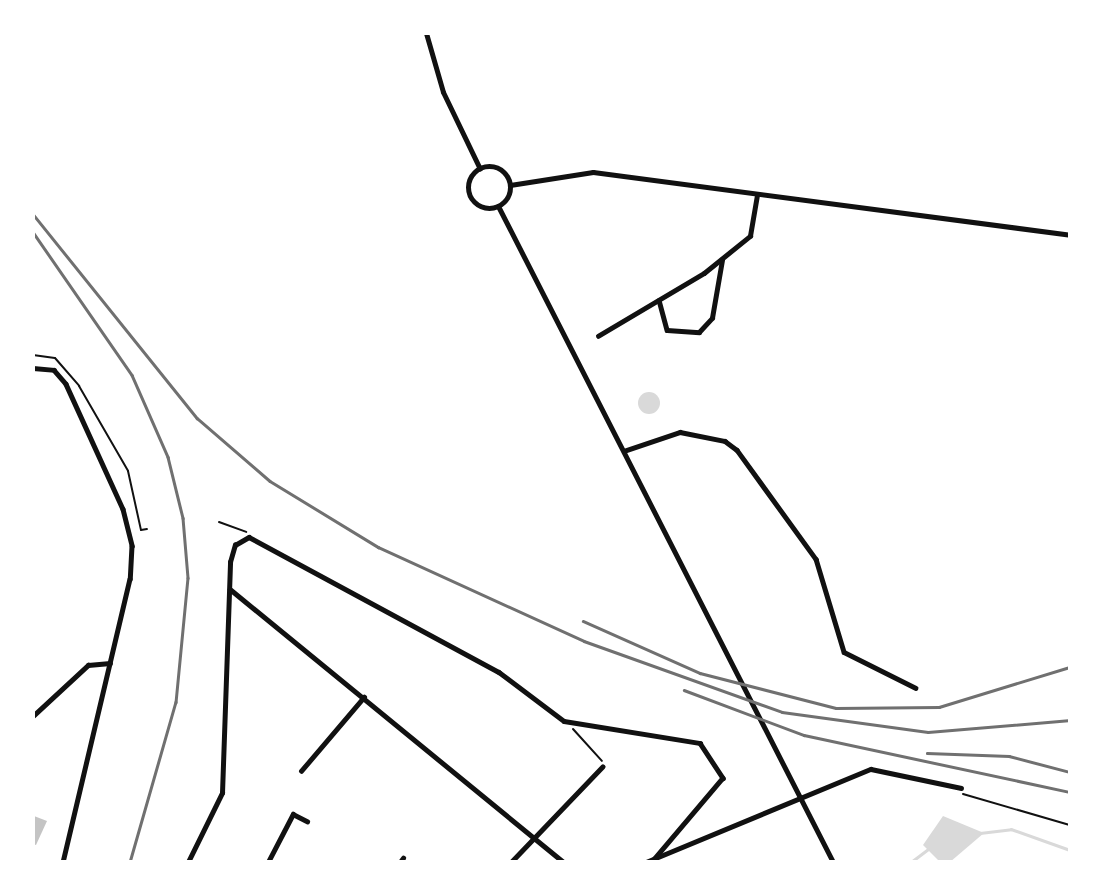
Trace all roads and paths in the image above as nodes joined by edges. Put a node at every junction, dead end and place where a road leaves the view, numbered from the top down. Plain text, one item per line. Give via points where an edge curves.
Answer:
1 (426, 33) edge
2 (480, 169) junction
3 (510, 185) junction
4 (757, 195) junction
5 (498, 206) junction
6 (1070, 235) edge
7 (722, 259) junction
8 (659, 300) junction
9 (598, 336) dead end
10 (33, 355) edge
11 (33, 368) edge
12 (624, 451) junction
13 (219, 522) dead end
14 (147, 529) dead end
15 (256, 538) junction
16 (230, 589) junction
17 (110, 663) junction
18 (916, 688) dead end
19 (364, 697) junction
20 (33, 716) edge
21 (564, 721) junction
22 (602, 767) joint
23 (301, 771) dead end
24 (961, 788) dead end
25 (972, 796) dead end
26 (307, 821) dead end
27 (1070, 825) edge
28 (535, 844) junction
29 (652, 861) edge
30 (63, 862) edge
31 (188, 862) edge
32 (268, 862) edge
33 (511, 862) edge
34 (564, 862) edge
35 (646, 862) edge
36 (832, 862) edge

1 - 2 main road via 443,92
2 - 3 main road via 497,168
2 - 5 main road via 469,182 470,195 482,206
3 - 4 main road via 590,172
3 - 5 main road
4 - 6 main road
4 - 7 street via 750,236
5 - 12 main road
7 - 8 street
7 - 8 street via 712,318 699,332 667,330
8 - 9 street
10 - 14 path via 55,358 91,404 128,471 141,530
11 - 17 street via 54,370 66,384 125,514 131,571
12 - 18 street via 680,432 725,441 737,450 816,559 844,652
12 - 36 main road
13 - 15 path
15 - 16 street via 242,540 232,553
15 - 21 street via 499,672
16 - 19 street
16 - 31 street via 222,793
17 - 20 street via 88,665
17 - 30 street
19 - 23 street
19 - 28 street
21 - 22 path via 600,755
21 - 29 street via 633,736 692,738 723,769
22 - 28 street
24 - 29 street via 884,768 861,773
25 - 27 path
26 - 32 street via 293,814
28 - 33 street
28 - 34 street
29 - 35 street

